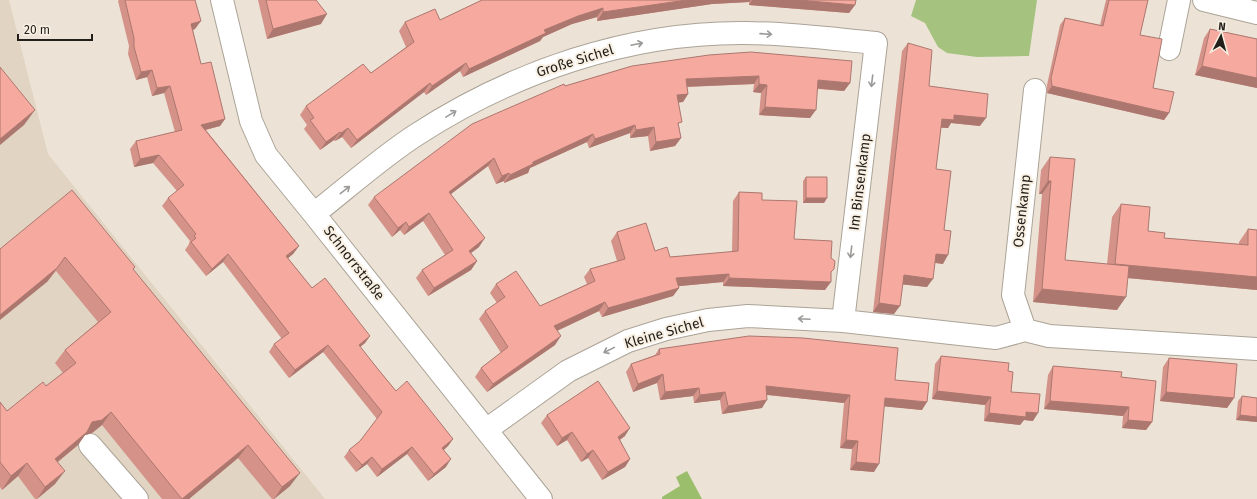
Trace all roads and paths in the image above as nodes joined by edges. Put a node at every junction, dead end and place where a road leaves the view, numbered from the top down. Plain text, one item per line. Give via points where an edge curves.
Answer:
1 (222, 0) edge
2 (1180, 0) edge
3 (1204, 0) edge
4 (1257, 13) edge
5 (876, 43) joint
6 (1169, 49) dead end
7 (1035, 90) dead end
8 (314, 214) junction
9 (843, 321) junction
10 (1025, 330) junction
11 (1257, 349) edge
12 (486, 430) junction
13 (90, 444) edge
14 (137, 499) edge
15 (541, 499) edge

1 - 8 street, Schnorrstraße via 251,121 266,156
2 - 6 street
3 - 4 street
8 -> 5 street, Große Sichel via 415,135 471,103 560,63 652,40 701,35 745,33
5 -> 9 street, Im Binsenkamp
7 - 10 street, Ossenkamp via 1013,295
8 - 12 street, Schnorrstraße
9 - 10 street via 996,338
9 -> 12 street, Kleine Sichel via 748,316 708,320 666,329 628,341 568,371
10 - 11 street via 1049,336
12 - 15 street, Schnorrstraße
13 - 14 street

